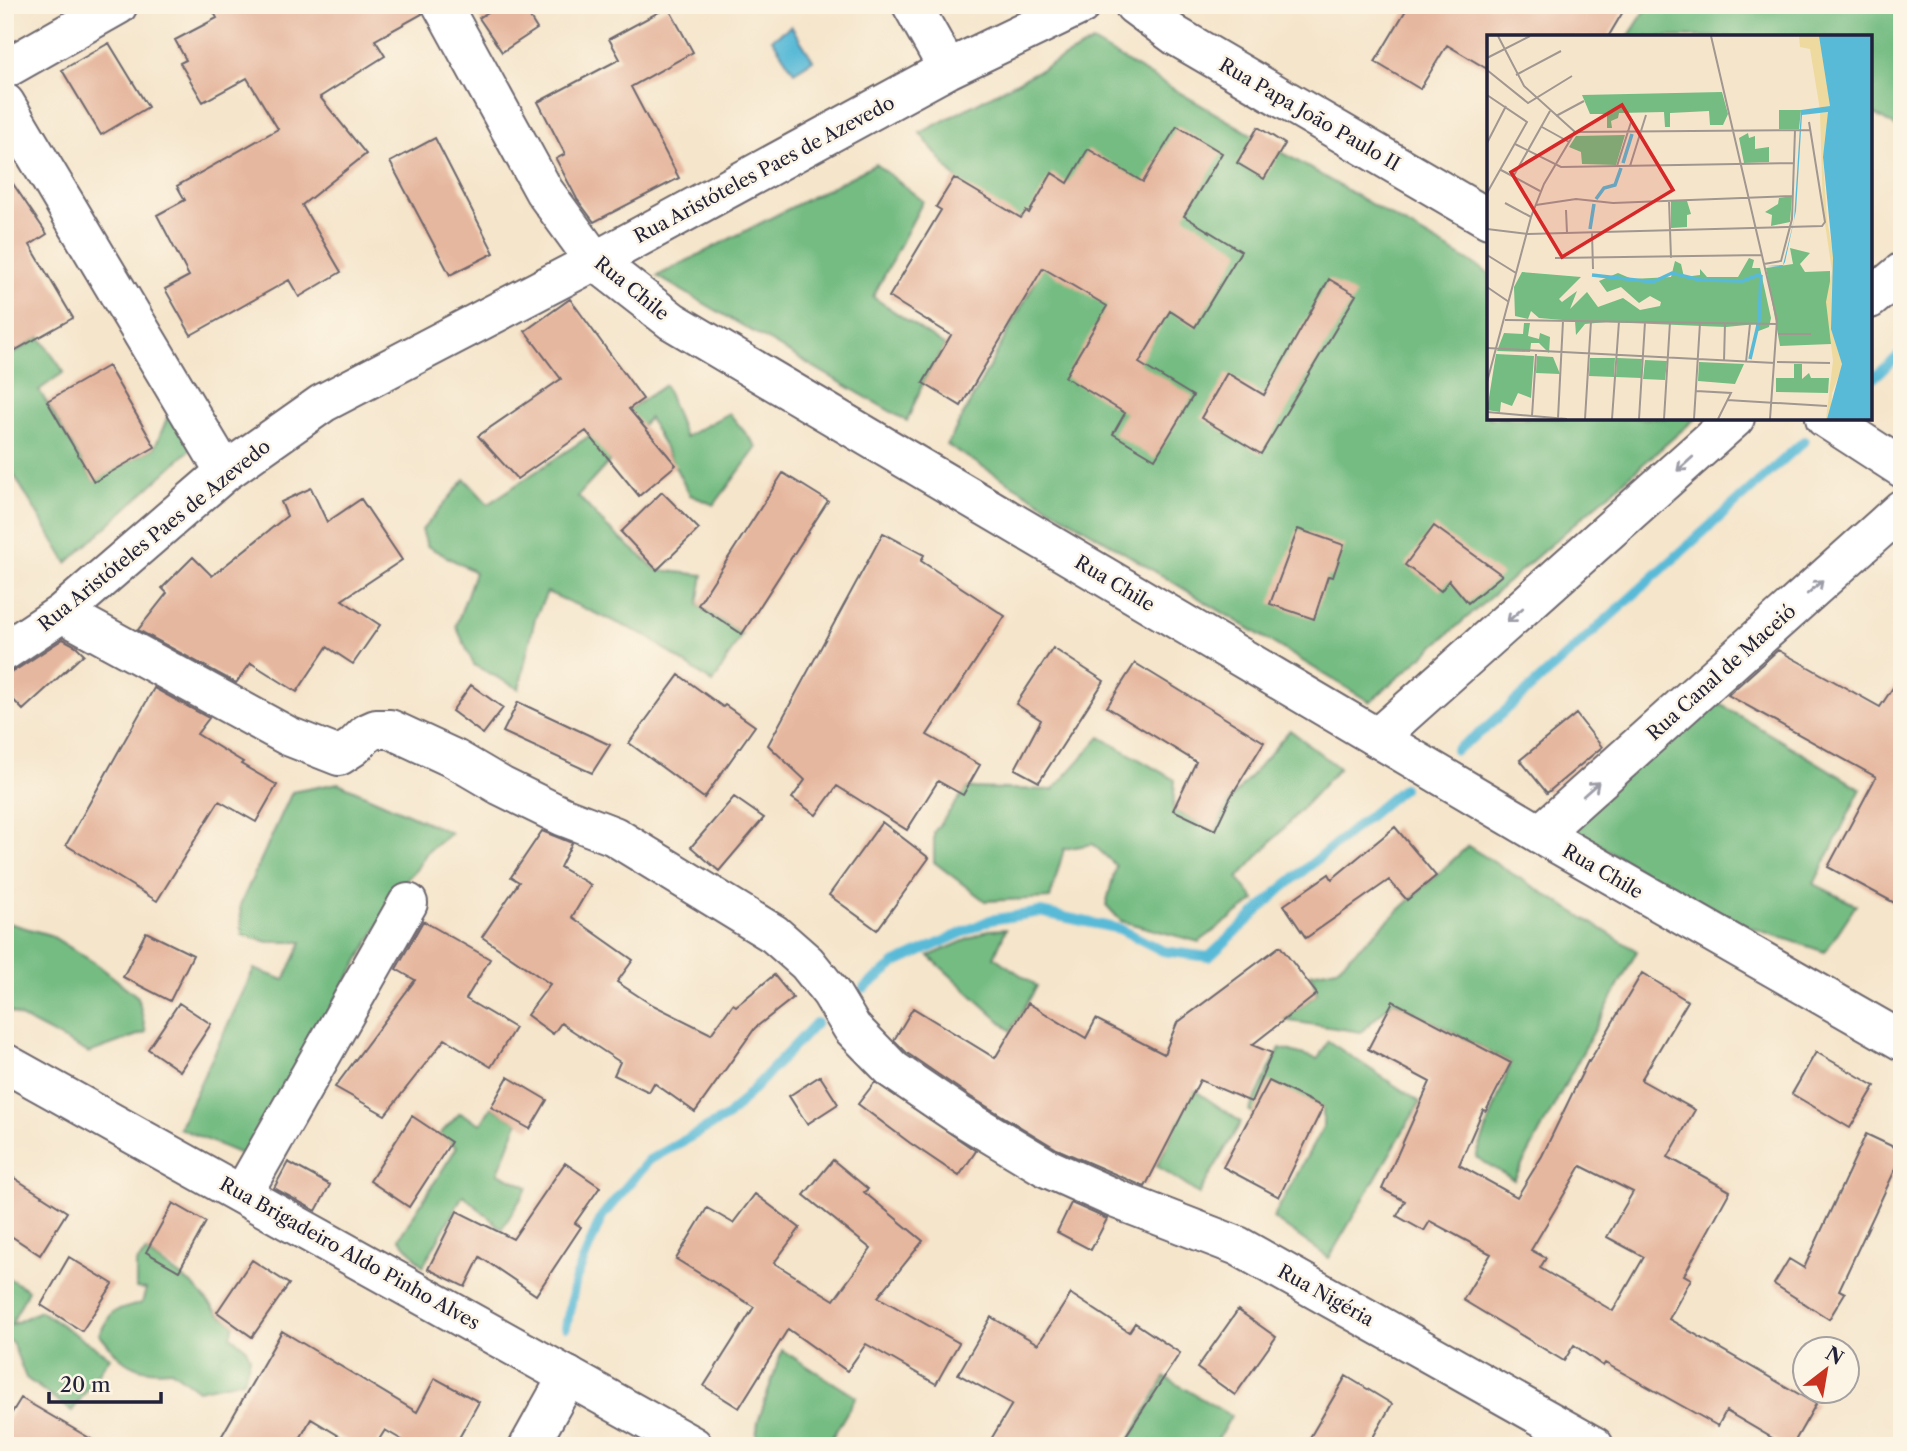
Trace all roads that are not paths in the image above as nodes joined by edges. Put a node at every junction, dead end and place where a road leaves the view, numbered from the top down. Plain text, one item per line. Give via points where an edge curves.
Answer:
1 (118, 5) edge
2 (442, 5) edge
3 (912, 5) edge
4 (1080, 5) edge
5 (1134, 5) edge
6 (5, 69) edge
7 (948, 69) junction
8 (5, 103) edge
9 (1487, 218) edge
10 (595, 261) junction
11 (1902, 271) edge
12 (1872, 297) edge
13 (1733, 420) edge
14 (1828, 420) edge
15 (1902, 468) edge
16 (225, 472) junction
17 (1902, 509) edge
18 (62, 613) junction
19 (5, 651) edge
20 (1377, 738) junction
21 (1540, 834) junction
22 (408, 903) dead end
23 (1902, 1041) edge
24 (5, 1063) edge
25 (243, 1193) junction
26 (568, 1376) junction
27 (529, 1446) edge
28 (693, 1446) edge
29 (1594, 1446) edge

1 - 6 street
2 - 10 street, Rua Chile via 544,191
3 - 7 street
4 - 7 street, Rua Aristóteles Paes de Azevedo
5 - 9 street, Rua Papa João Paulo II via 1188,43
7 - 10 street, Rua Aristóteles Paes de Azevedo
8 - 16 street
10 - 16 street, Rua Aristóteles Paes de Azevedo via 323,403
10 - 20 street, Rua Chile via 673,321
11 - 12 street
13 -> 20 street
14 - 15 street
16 - 18 street, Rua Aristóteles Paes de Azevedo
21 -> 17 street, Rua Canal de Maceió
18 - 19 street, Rua Aristóteles Paes de Azevedo
18 - 29 street, Rua Nigéria via 324,752 339,756 367,733 390,729 562,816 614,836 774,934 807,963 852,1028 893,1070 958,1115 1047,1168 1238,1246
20 - 21 street, Rua Chile
21 - 23 street, Rua Chile
22 - 25 street
24 - 25 street, Rua Brigadeiro Aldo Pinho Alves
25 - 26 street, Rua Brigadeiro Aldo Pinho Alves
26 - 27 street
26 - 28 street, Rua Brigadeiro Aldo Pinho Alves

